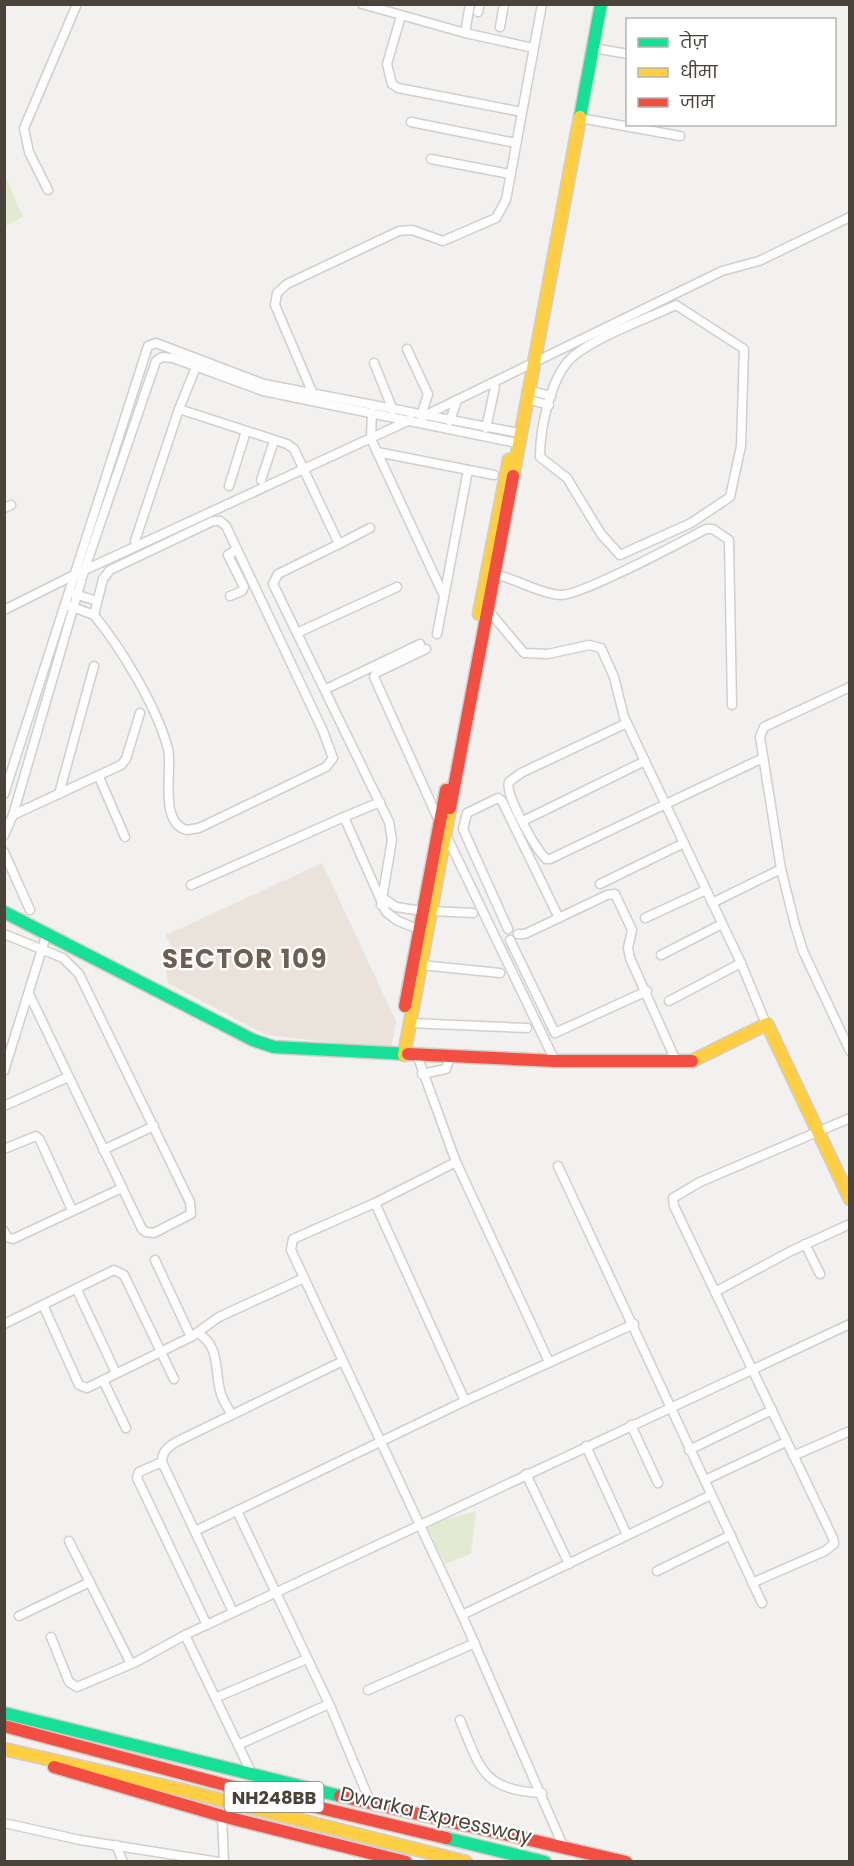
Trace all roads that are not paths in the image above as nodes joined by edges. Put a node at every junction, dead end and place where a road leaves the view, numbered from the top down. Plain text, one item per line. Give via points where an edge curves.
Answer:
1 (77, 4) edge
2 (362, 4) edge
3 (470, 4) edge
4 (504, 4) edge
5 (536, 4) edge
6 (542, 4) edge
7 (593, 4) edge
8 (601, 4) edge
9 (401, 16) junction
10 (539, 18) junction
11 (500, 27) dead end
12 (465, 33) junction
13 (533, 48) junction
14 (593, 48) junction
15 (626, 54) edge
16 (522, 112) junction
17 (580, 118) junction
18 (411, 122) dead end
19 (680, 136) dead end
20 (516, 143) junction
21 (431, 159) dead end
22 (510, 174) junction
23 (48, 190) dead end
24 (849, 217) edge
25 (407, 349) dead end
26 (374, 363) dead end
27 (531, 363) junction
28 (196, 367) junction
29 (495, 387) dead end
30 (313, 394) junction
31 (527, 395) junction
32 (457, 400) junction
33 (550, 401) junction
34 (179, 408) junction
35 (393, 410) junction
36 (372, 412) junction
37 (422, 416) junction
38 (410, 420) junction
39 (450, 421) junction
40 (486, 428) junction
41 (246, 431) junction
42 (513, 437) junction
43 (371, 439) junction
44 (274, 441) junction
45 (377, 452) junction
46 (305, 470) junction
47 (468, 470) junction
48 (494, 475) dead end
49 (261, 480) dead end
50 (229, 486) dead end
51 (370, 528) dead end
52 (135, 541) dead end
53 (339, 544) junction
54 (236, 550) junction
55 (84, 571) junction
56 (491, 574) junction
57 (74, 575) junction
58 (398, 587) dead end
59 (74, 593) junction
60 (230, 596) dead end
61 (444, 596) junction
62 (97, 601) junction
63 (70, 606) junction
64 (4, 610) edge
65 (488, 610) junction
66 (94, 615) junction
67 (297, 633) junction
68 (437, 634) dead end
69 (94, 666) dead end
70 (849, 687) edge
71 (326, 689) junction
72 (732, 705) dead end
73 (140, 713) dead end
74 (627, 723) junction
75 (761, 759) junction
76 (645, 761) junction
77 (99, 777) junction
78 (4, 794) edge
79 (59, 794) junction
80 (380, 802) junction
81 (666, 805) junction
82 (13, 815) junction
83 (464, 816) junction
84 (344, 817) junction
85 (523, 821) junction
86 (446, 824) junction
87 (463, 829) junction
88 (4, 834) edge
89 (125, 837) dead end
90 (684, 843) junction
91 (4, 852) edge
92 (781, 869) junction
93 (600, 884) dead end
94 (191, 885) dead end
95 (706, 890) junction
96 (382, 901) junction
97 (712, 903) junction
98 (30, 910) dead end
99 (427, 911) junction
100 (4, 912) edge
101 (472, 913) dead end
102 (559, 918) junction
103 (645, 918) dead end
104 (723, 924) junction
105 (418, 929) junction
106 (47, 933) junction
107 (4, 934) edge
108 (514, 937) junction
109 (43, 949) junction
110 (661, 956) dead end
111 (741, 963) junction
112 (421, 965) junction
113 (500, 973) dead end
114 (647, 991) junction
115 (29, 994) junction
116 (669, 1001) dead end
117 (409, 1023) junction
118 (766, 1024) junction
119 (527, 1028) dead end
120 (849, 1050) edge
121 (406, 1055) junction
122 (450, 1057) junction
123 (555, 1061) junction
124 (677, 1063) junction
125 (4, 1071) edge
126 (422, 1074) junction
127 (68, 1077) junction
128 (4, 1106) edge
129 (849, 1118) edge
130 (154, 1126) junction
131 (818, 1133) junction
132 (4, 1149) edge
133 (103, 1150) junction
134 (456, 1162) junction
135 (558, 1166) dead end
136 (122, 1188) junction
137 (849, 1199) edge
138 (375, 1203) junction
139 (72, 1210) junction
140 (849, 1224) edge
141 (4, 1231) edge
142 (805, 1244) junction
143 (155, 1260) dead end
144 (820, 1274) dead end
145 (304, 1278) junction
146 (76, 1290) junction
147 (715, 1292) junction
148 (43, 1305) junction
149 (4, 1324) edge
150 (634, 1324) junction
151 (849, 1324) edge
152 (195, 1335) junction
153 (161, 1351) junction
154 (343, 1361) junction
155 (549, 1362) junction
156 (753, 1368) junction
157 (116, 1373) junction
158 (174, 1379) dead end
159 (103, 1380) junction
160 (465, 1401) junction
161 (670, 1407) junction
162 (772, 1410) junction
163 (232, 1415) junction
164 (631, 1425) junction
165 (126, 1428) dead end
166 (849, 1431) edge
167 (382, 1442) junction
168 (786, 1442) junction
169 (586, 1446) junction
170 (689, 1450) junction
171 (793, 1456) junction
172 (162, 1462) junction
173 (526, 1474) junction
174 (705, 1480) junction
175 (658, 1483) dead end
176 (711, 1495) junction
177 (237, 1511) junction
178 (418, 1525) junction
179 (195, 1531) junction
180 (627, 1535) junction
181 (731, 1535) junction
182 (69, 1541) dead end
183 (568, 1563) junction
184 (657, 1571) dead end
185 (90, 1582) junction
186 (752, 1583) junction
187 (276, 1593) junction
188 (762, 1603) dead end
189 (233, 1612) junction
190 (462, 1615) junction
191 (19, 1616) dead end
192 (207, 1624) junction
193 (185, 1635) junction
194 (51, 1637) dead end
195 (475, 1643) junction
196 (307, 1659) junction
197 (130, 1662) junction
198 (368, 1689) dead end
199 (215, 1698) junction
200 (329, 1704) junction
201 (4, 1713) edge
202 (460, 1720) dead end
203 (4, 1726) edge
204 (238, 1745) junction
205 (4, 1749) edge
206 (4, 1756) edge
207 (253, 1776) junction
208 (542, 1793) junction
209 (371, 1804) junction
210 (222, 1816) junction
211 (4, 1823) edge
212 (116, 1845) junction
213 (564, 1848) junction
214 (405, 1861) edge
215 (123, 1862) edge
216 (219, 1862) edge
217 (224, 1862) edge
218 (466, 1862) edge
219 (544, 1862) edge
220 (626, 1862) edge

1 - 23 street via 24,128 29,152
2 - 9 street
3 - 12 street
4 - 11 street
5 - 10 street
6 - 10 street
7 - 27 main road
8 - 14 main road
9 - 12 street
9 - 16 street via 387,64 392,84
10 - 13 street
12 - 13 street
13 - 16 street
14 - 15 street
14 - 17 main road
16 - 20 street
17 - 19 street
17 - 27 main road
18 - 20 street
20 - 22 street
21 - 22 street
22 - 30 street via 500,214 482,225 444,241 412,230 399,231 281,288 275,305
24 - 27 street via 759,261 722,271
25 - 37 street via 428,394
26 - 35 street
27 - 31 main road
27 - 32 street
27 - 42 main road
28 - 34 street
28 - 36 street via 263,391
28 - 55 street via 173,358 156,361
29 - 40 street
30 - 35 street
30 - 57 street via 253,381 156,343 148,346
31 - 33 street
31 - 56 main road
32 - 37 street
32 - 39 street
33 - 33 street via 540,433 540,457 567,478 601,534 620,555 691,523 730,496 741,446 744,349 676,305 574,355 558,374
34 - 41 street
34 - 52 street
35 - 37 street
36 - 38 street
36 - 43 street
37 - 39 street
38 - 42 street
38 - 43 street
39 - 40 street
40 - 42 street
41 - 44 street
41 - 50 street
42 - 56 main road
43 - 45 street
43 - 46 street
44 - 46 street via 294,449
44 - 49 street
45 - 47 street
45 - 61 street
46 - 53 street
46 - 55 street
47 - 48 street
47 - 61 street
51 - 53 street
53 - 67 street via 275,578 275,590
54 - 60 street via 228,555 244,587
54 - 62 street via 226,526 213,521 110,570
54 - 66 street via 333,758 326,767 199,828 187,830 177,824 167,787 169,755 163,735 138,680
55 - 57 street
55 - 59 street
56 - 65 main road
56 - 72 street via 547,593 567,595 713,529 729,540
56 - 86 main road
57 - 59 street
57 - 64 street
58 - 67 street
59 - 62 street
59 - 63 street
61 - 68 street
62 - 66 street
63 - 66 street
63 - 78 street
63 - 82 street
65 - 74 street via 524,653 548,654 589,645 601,648 614,676
65 - 86 main road
67 - 71 street
69 - 79 street
70 - 75 street via 764,727 760,737
71 - 80 street
71 - 86 street via 423,646 374,677
73 - 77 street via 126,759
74 - 76 street
74 - 85 street via 513,778 508,791
75 - 81 street
75 - 92 street
76 - 81 street
76 - 85 street
77 - 79 street
77 - 89 street
79 - 82 street
80 - 84 street
80 - 96 street via 392,832
81 - 85 street via 550,860
81 - 90 street
82 - 88 street
83 - 86 street
83 - 87 street
83 - 102 street via 500,798
84 - 94 street
84 - 96 street
86 - 87 street
86 - 99 main road
86 - 123 street
87 - 108 street via 508,929 506,936
90 - 93 street
90 - 95 street
91 - 98 street
92 - 97 street
92 - 120 street via 803,951
95 - 97 street
95 - 103 street
96 - 99 street
96 - 105 street via 398,921
97 - 104 street
99 - 101 street
99 - 105 main road
99 - 112 main road
100 - 106 main road
102 - 108 street
102 - 114 street via 615,894 631,926 630,958
104 - 110 street
104 - 111 street
105 - 121 main road
106 - 109 street
106 - 121 main road via 265,1045
107 - 109 street
108 - 114 street via 555,1033
109 - 115 street
109 - 130 street via 69,962 79,974
111 - 116 street
111 - 118 street
112 - 113 street
112 - 117 main road
114 - 124 street
115 - 125 street
115 - 127 street
117 - 119 street
117 - 121 main road
118 - 124 main road via 693,1061
118 - 131 main road
121 - 122 main road
121 - 126 street
122 - 123 main road
122 - 126 street via 446,1069
123 - 124 main road
126 - 134 street
127 - 128 street
127 - 133 street
129 - 131 street
130 - 133 street
130 - 136 street via 190,1202 191,1214 154,1233 146,1233
131 - 137 main road
131 - 147 street via 700,1182 673,1198
132 - 139 street via 36,1136
133 - 136 street
134 - 138 street
134 - 155 street
135 - 150 street
136 - 139 street
138 - 145 street via 293,1239 291,1250
138 - 160 street
139 - 141 street via 13,1239
140 - 142 street
142 - 144 street
142 - 147 street
143 - 152 street
145 - 152 street via 219,1317
145 - 154 street
146 - 148 street
146 - 153 street via 114,1270 124,1275
146 - 157 street
147 - 156 street
148 - 149 street
148 - 159 street via 79,1385 87,1388
150 - 155 street
150 - 161 street
151 - 156 street
152 - 153 street
152 - 163 street via 207,1340 213,1350 220,1394
153 - 157 street
153 - 158 street
154 - 163 street
154 - 167 street
155 - 160 street
156 - 161 street
156 - 162 street
157 - 159 street
159 - 165 street
160 - 167 street
161 - 164 street
161 - 170 street
162 - 168 street
162 - 170 street
163 - 172 street via 168,1447
164 - 169 street
164 - 175 street
166 - 171 street
167 - 177 street
167 - 178 street
168 - 171 street
168 - 174 street
169 - 173 street
169 - 180 street
170 - 174 street
171 - 186 street via 834,1544
172 - 179 street
172 - 192 street via 139,1472 136,1478
173 - 178 street
173 - 183 street
174 - 176 street
176 - 180 street
176 - 181 street
177 - 179 street
177 - 187 street
178 - 187 street
178 - 190 street
179 - 189 street
180 - 183 street
181 - 184 street
181 - 186 street
182 - 185 street
183 - 190 street
185 - 191 street
185 - 197 street
186 - 188 street
187 - 189 street
187 - 196 street
189 - 192 street
190 - 195 street
192 - 193 street
193 - 197 street
193 - 199 street
194 - 197 street via 72,1686
195 - 198 street
195 - 208 street
196 - 199 street
196 - 200 street
199 - 204 street
200 - 204 street
200 - 209 street
201 - 207 main road
202 - 208 street via 484,1774 512,1789
203 - 219 main road, Dwarka Expressway / NH248BB via 232,1787
204 - 207 street
205 - 218 main road, Dwarka Expressway / NH248BB via 111,1772
206 - 210 main road via 41,1763
207 - 209 main road
208 - 213 street
209 - 213 main road
210 - 214 main road
210 - 217 street
211 - 212 street
212 - 215 street
212 - 216 street
213 - 220 main road

